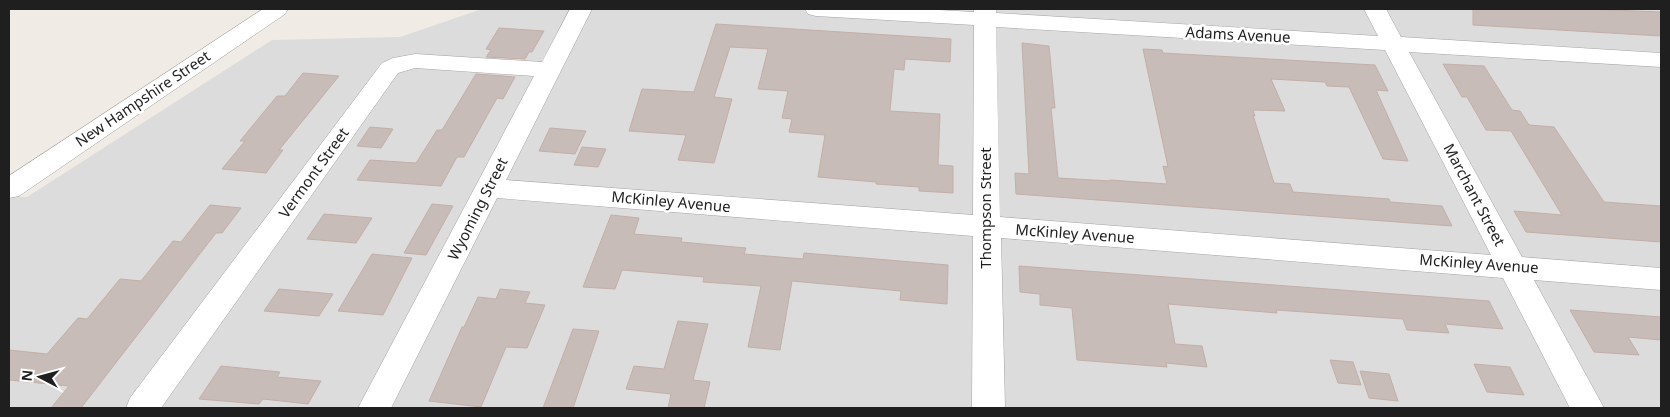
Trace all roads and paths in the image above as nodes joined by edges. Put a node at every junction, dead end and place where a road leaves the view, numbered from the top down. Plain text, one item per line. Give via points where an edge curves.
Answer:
1 (277, 9) edge
2 (581, 9) edge
3 (816, 9) edge
4 (1375, 9) edge
5 (985, 14) edge
6 (1393, 44) junction
7 (1661, 60) edge
8 (549, 70) junction
9 (489, 188) junction
10 (9, 189) edge
11 (986, 228) junction
12 (1512, 267) junction
13 (1661, 279) edge
14 (142, 408) edge
15 (374, 408) edge
16 (988, 408) edge
17 (1587, 408) edge

1 - 10 street, New Hampshire Street
2 - 8 street, Wyoming Street
3 - 5 street, Adams Avenue
4 - 6 street, Marchant Street
5 - 6 street, Adams Avenue
5 - 11 street, Thompson Street
6 - 7 street, Adams Avenue
6 - 12 street, Marchant Street
8 - 9 street, Wyoming Street
8 - 14 street, Vermont Street via 415,61 390,68
9 - 11 street, McKinley Avenue
9 - 15 street, Wyoming Street
11 - 12 street, McKinley Avenue
11 - 16 street, Thompson Street
12 - 13 street, McKinley Avenue
12 - 17 street, Marchant Street

